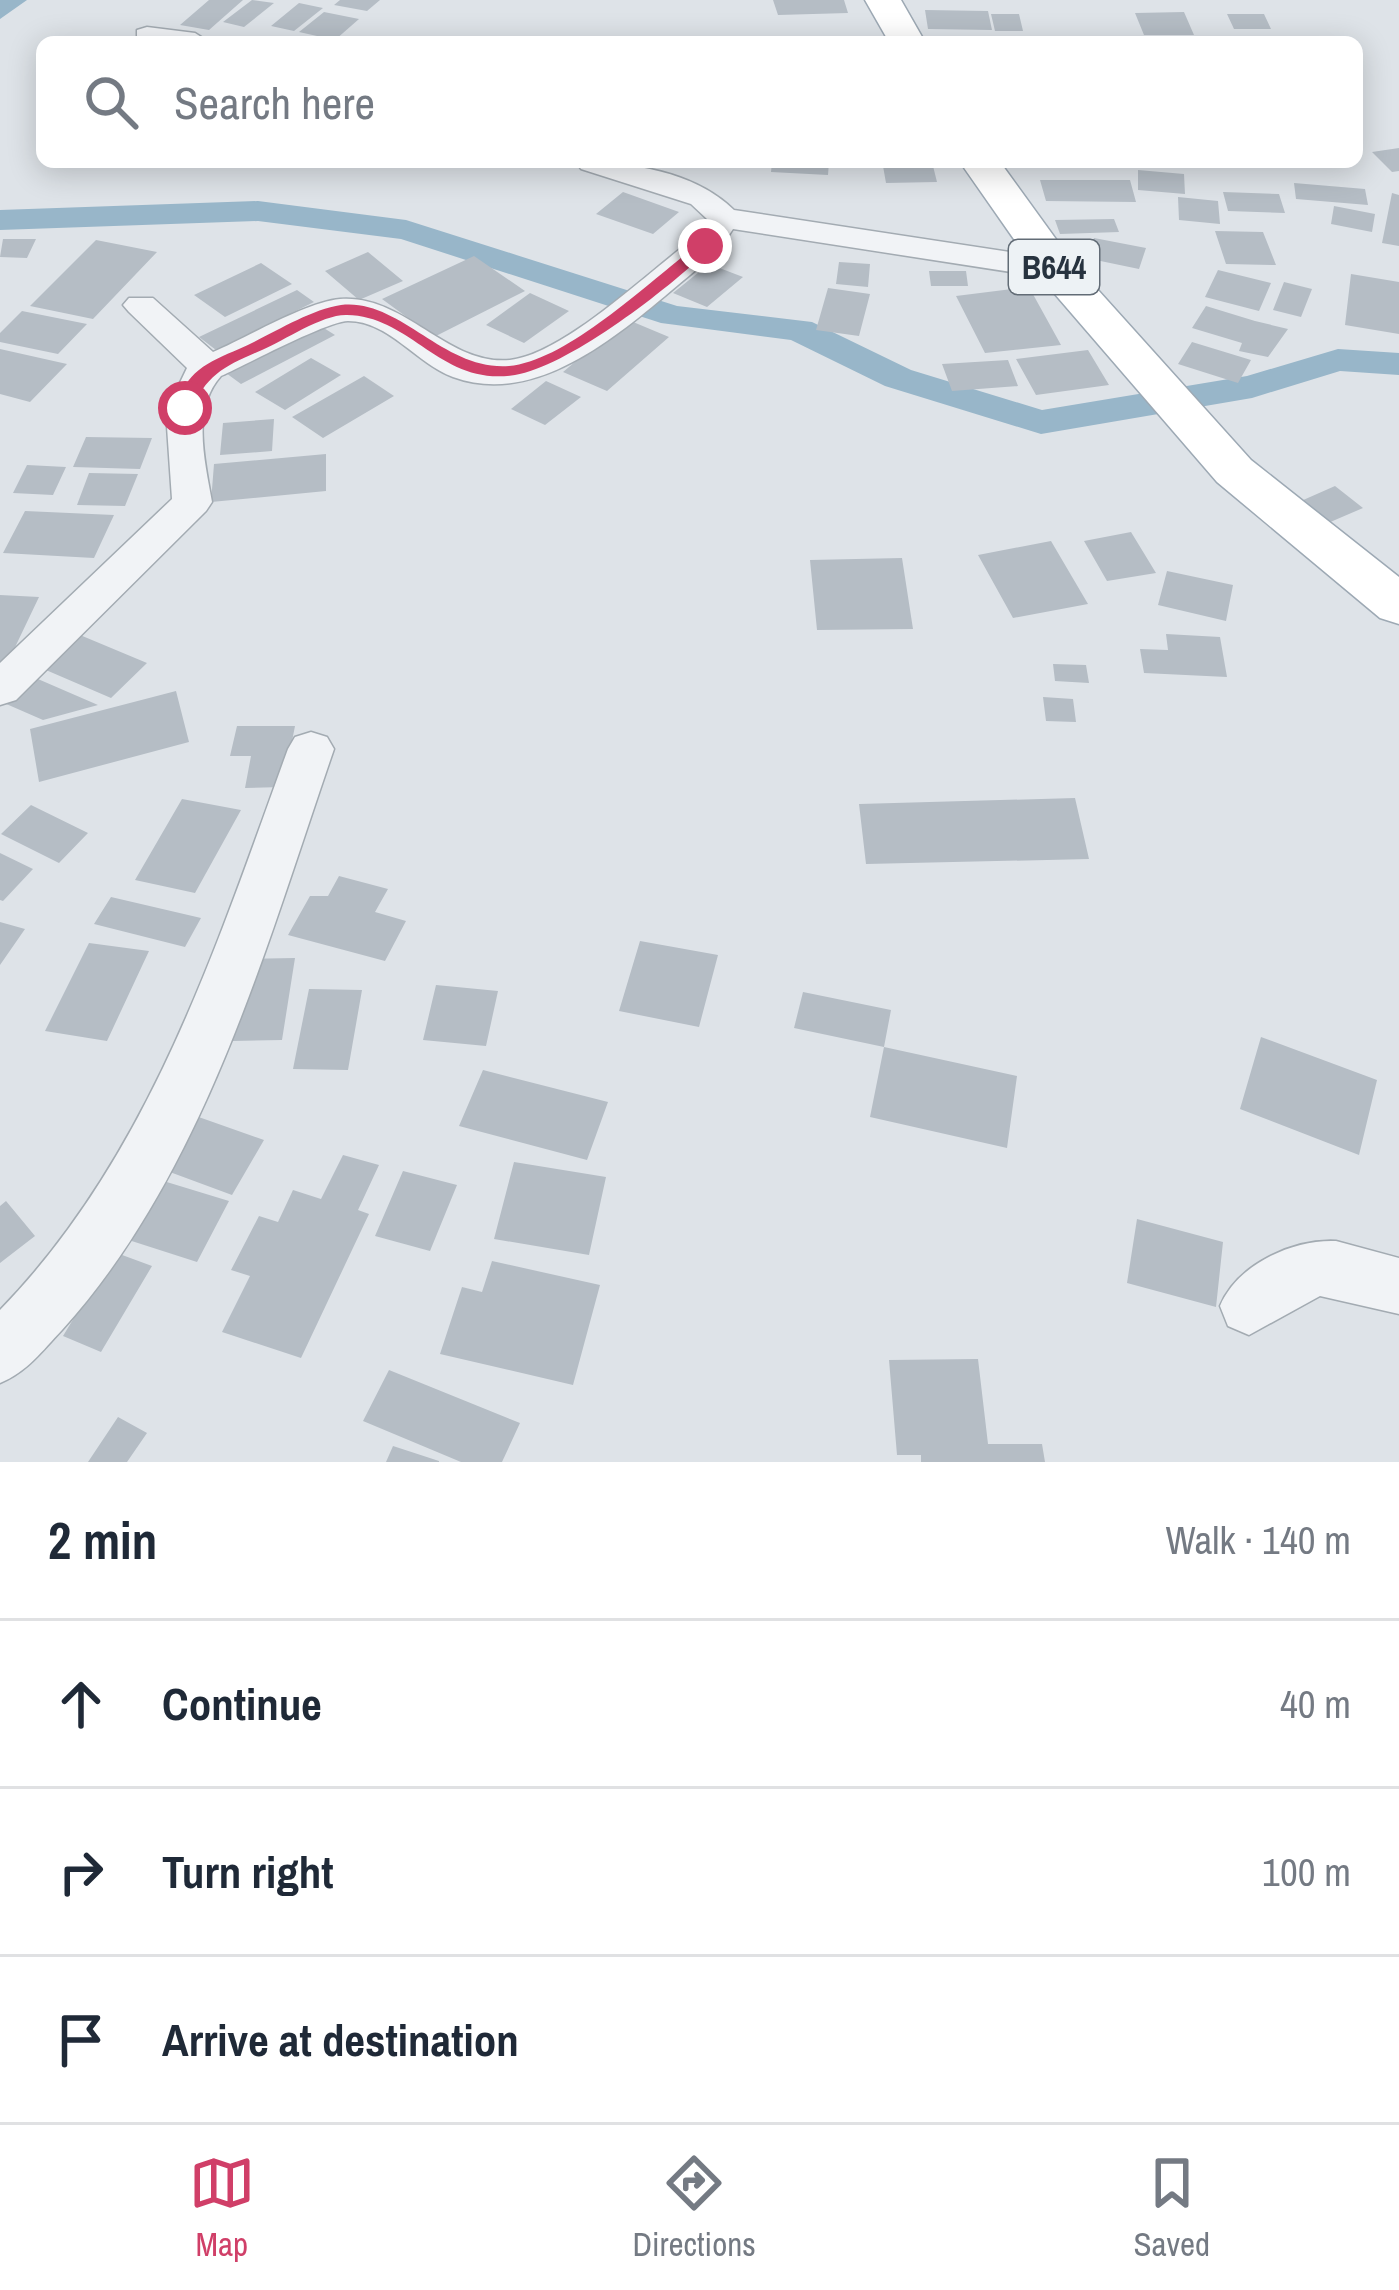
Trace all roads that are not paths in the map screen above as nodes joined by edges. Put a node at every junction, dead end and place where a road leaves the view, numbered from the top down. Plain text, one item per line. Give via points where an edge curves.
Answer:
1 (883, 0) edge
2 (904, 36) edge
3 (611, 168) edge
4 (984, 168) edge
5 (714, 232) junction
6 (1055, 269) junction
7 (141, 304) dead end
8 (208, 368) junction
9 (1399, 605) edge
10 (0, 688) edge
11 (311, 749) dead end
12 (1399, 1286) edge
13 (1249, 1306) dead end
14 (0, 1353) edge

1 - 2 main road
3 - 5 street via 702,197
4 - 6 main road, B644
5 - 6 street
5 - 8 street via 558,357 512,371 462,368 394,323 343,309
6 - 9 main road, B644 via 1234,471
7 - 8 street
8 - 10 street via 189,389 185,408 192,502
11 - 14 street via 178,1100 84,1259
12 - 13 street via 1329,1263 1290,1272

